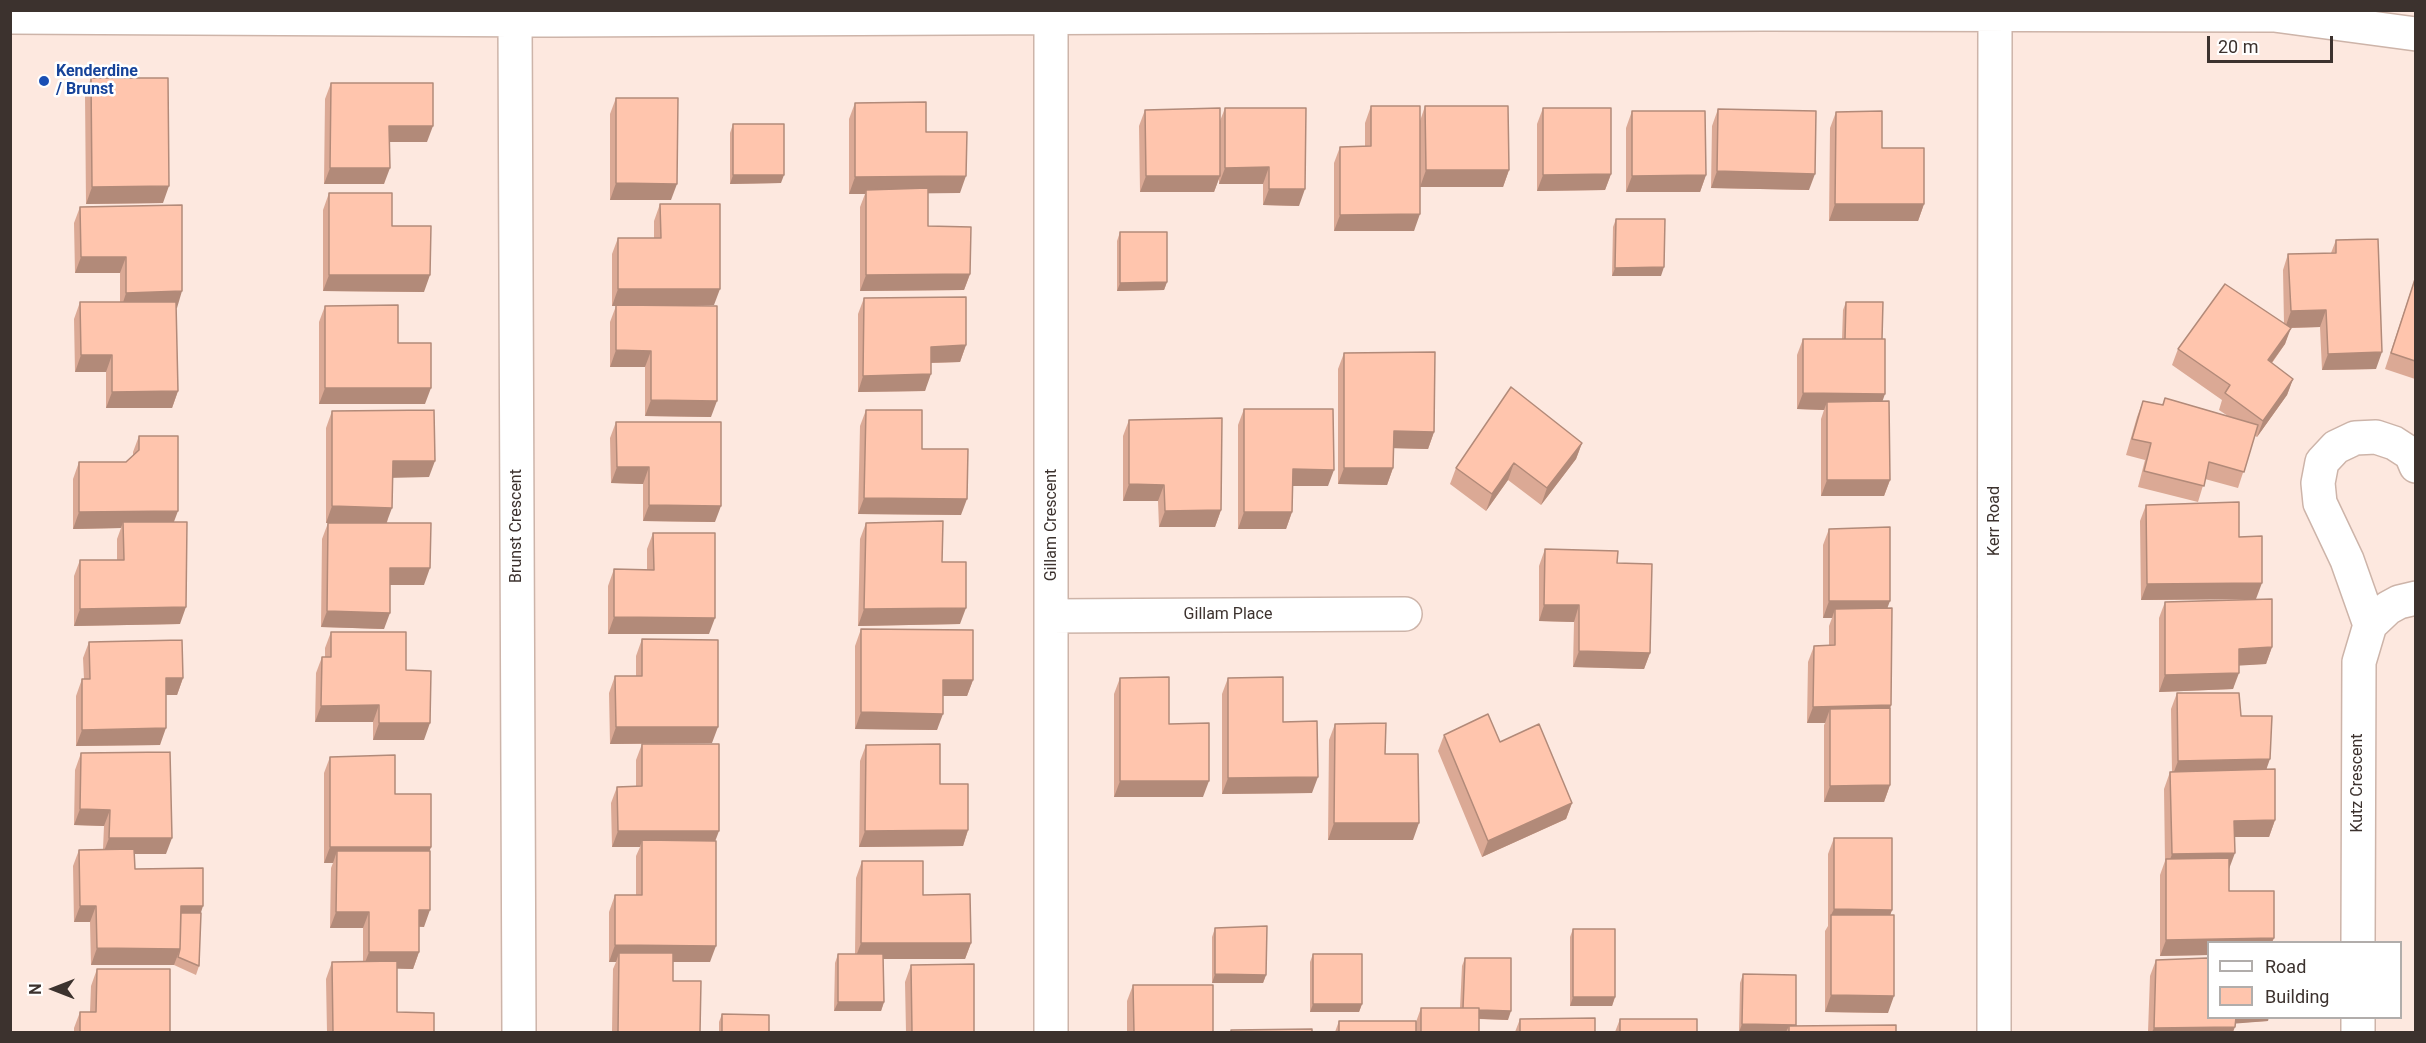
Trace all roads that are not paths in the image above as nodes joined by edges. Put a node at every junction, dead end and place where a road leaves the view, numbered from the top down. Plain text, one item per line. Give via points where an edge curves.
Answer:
1 (1996, 13) edge
2 (10, 17) edge
3 (1051, 17) junction
4 (515, 20) junction
5 (2415, 34) edge
6 (2415, 466) edge
7 (2415, 598) edge
8 (1405, 614) dead end
9 (1051, 616) junction
10 (2370, 625) junction
11 (2358, 941) edge
12 (519, 1032) edge
13 (1051, 1032) edge
14 (1994, 1032) edge

1 - 3 street
1 - 5 street via 2274,15
1 - 14 street, Kerr Road
2 - 4 street
3 - 4 street
3 - 9 street, Gillam Crescent
4 - 12 street, Brunst Crescent
6 - 10 street via 2411,454 2376,437 2355,438 2336,447 2322,462 2320,503 2347,560
7 - 10 street via 2388,608
8 - 9 street, Gillam Place
9 - 13 street, Gillam Crescent
10 - 11 street, Kutz Crescent via 2359,662 2357,695

